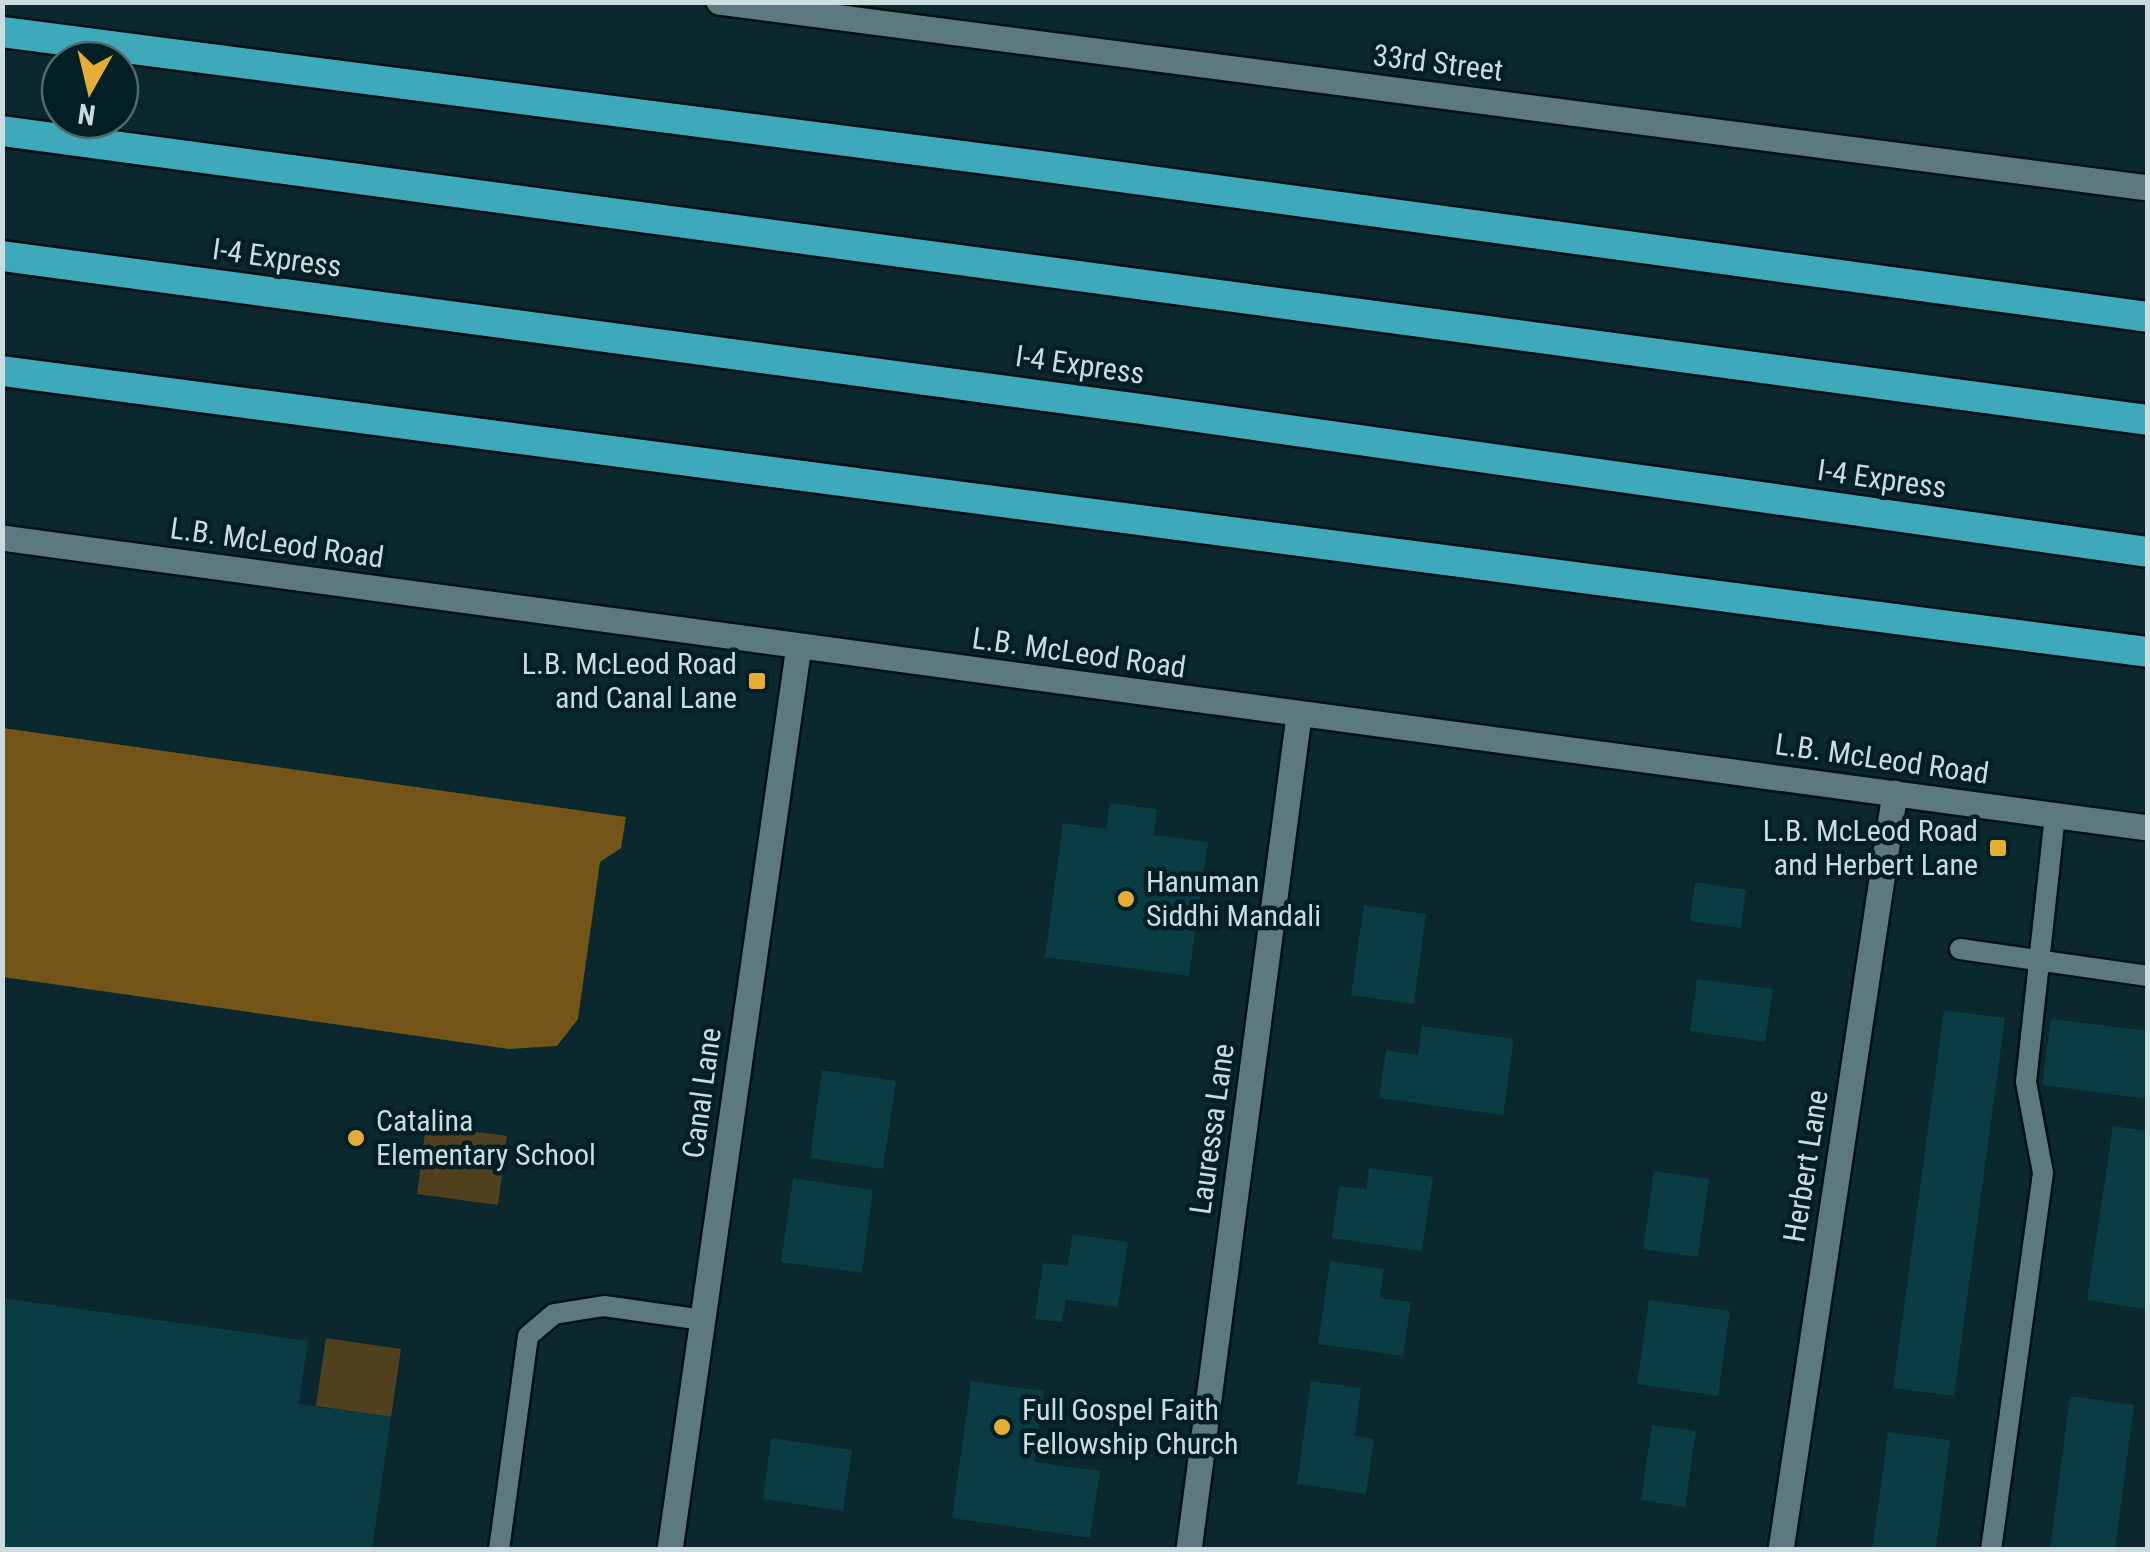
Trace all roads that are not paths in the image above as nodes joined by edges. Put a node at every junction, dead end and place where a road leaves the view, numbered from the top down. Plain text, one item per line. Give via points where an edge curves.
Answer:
1 (719, 2) edge
2 (766, 5) edge
3 (804, 8) edge
4 (2, 32) edge
5 (2, 131) edge
6 (2148, 188) edge
7 (2, 256) edge
8 (2148, 317) edge
9 (2, 372) edge
10 (2148, 420) edge
11 (2, 538) edge
12 (2148, 552) edge
13 (799, 646) junction
14 (2148, 652) edge
15 (1299, 716) junction
16 (1894, 793) junction
17 (2055, 815) junction
18 (2148, 828) edge
19 (1960, 948) dead end
20 (2036, 960) junction
21 (2148, 976) edge
22 (703, 1320) junction
23 (499, 1550) edge
24 (670, 1550) edge
25 (1189, 1550) edge
26 (1781, 1550) edge
27 (1992, 1550) edge

1 - 2 street, 33rd Street
2 - 3 street, 33rd Street
3 - 6 street, 33rd Street
4 - 8 highway
5 - 10 highway
7 - 12 highway, I-4 Express via 1141,408
9 - 14 highway
11 - 13 street, L.B. McLeod Road
13 - 15 street, L.B. McLeod Road
13 - 22 street, Canal Lane
15 - 16 street, L.B. McLeod Road
15 - 25 street, Lauressa Lane
16 - 17 street, L.B. McLeod Road
16 - 26 street, Herbert Lane
17 - 18 street, L.B. McLeod Road
17 - 20 lane
19 - 20 lane
20 - 21 lane
20 - 27 lane via 2026,1082 2043,1174
22 - 23 lane via 604,1306 554,1314 528,1336
22 - 24 street, Canal Lane

